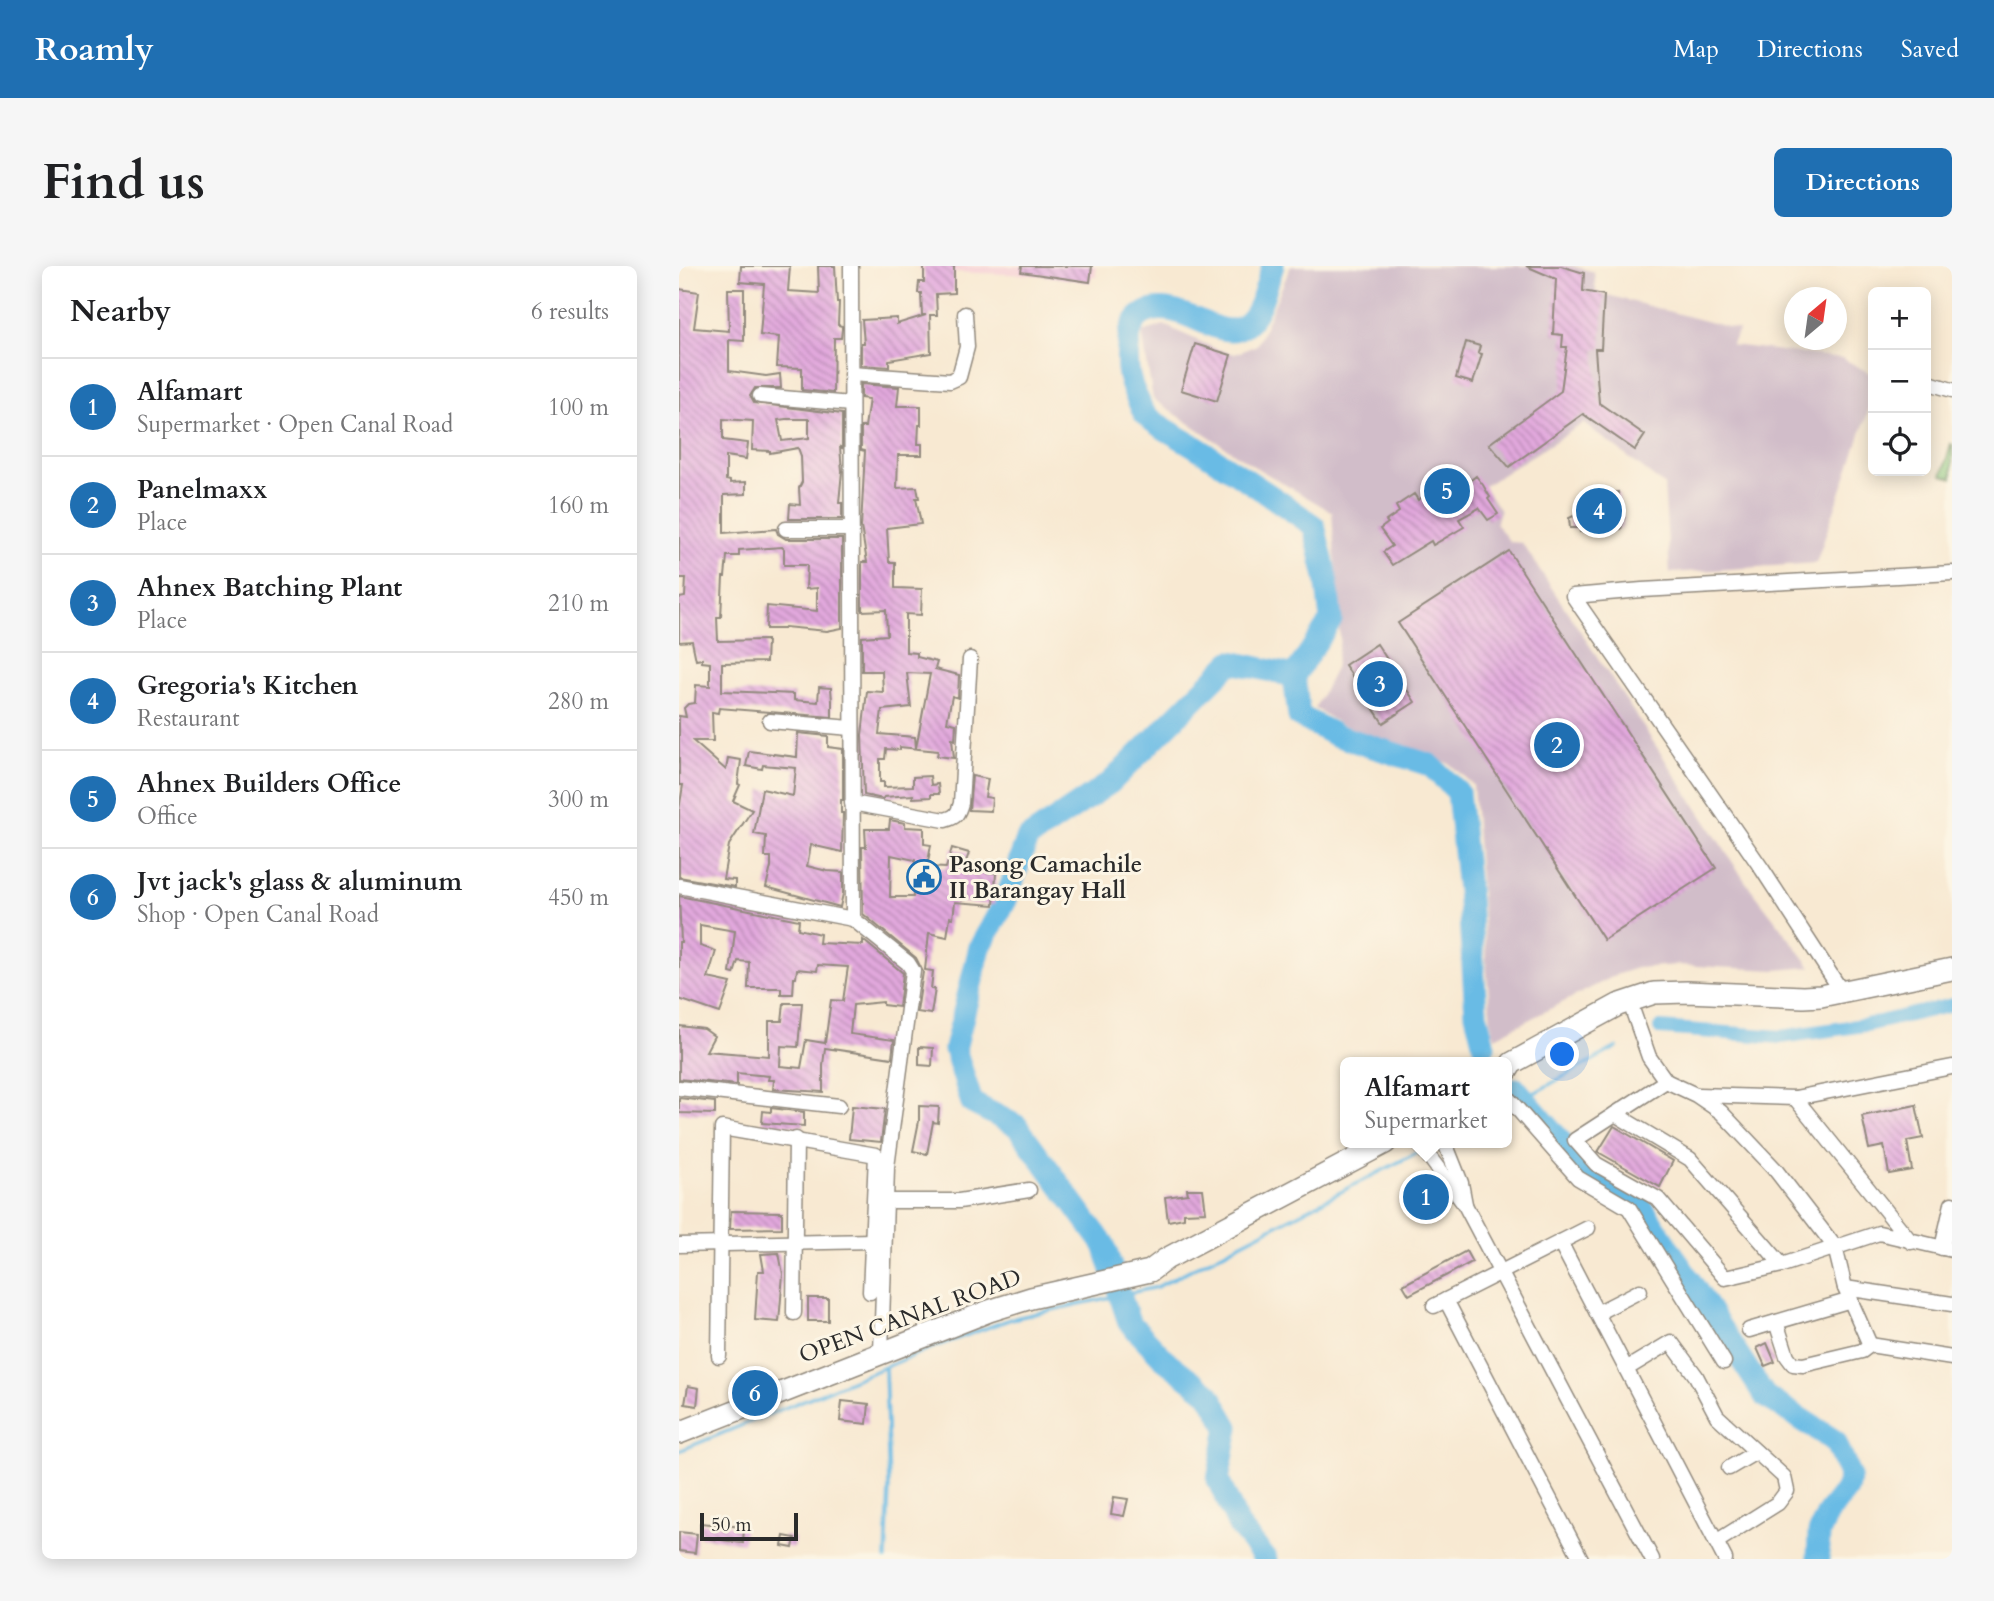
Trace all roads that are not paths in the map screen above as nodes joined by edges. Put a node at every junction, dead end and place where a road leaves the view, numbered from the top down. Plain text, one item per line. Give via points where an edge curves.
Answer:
1 (851, 266) edge
2 (965, 314) dead end
3 (851, 374) junction
4 (1931, 384) edge
5 (1952, 390) edge
6 (759, 396) dead end
7 (851, 404) junction
8 (786, 529) dead end
9 (851, 529) junction
10 (1952, 573) edge
11 (970, 659) dead end
12 (770, 721) dead end
13 (851, 728) junction
14 (852, 803) junction
15 (679, 886) edge
16 (853, 919) junction
17 (1952, 969) edge
18 (1842, 992) junction
19 (1629, 1000) junction
20 (1512, 1063) edge
21 (1952, 1067) edge
22 (1666, 1081) junction
23 (679, 1088) edge
24 (1696, 1095) junction
25 (1795, 1098) junction
26 (1512, 1102) edge
27 (839, 1106) dead end
28 (1615, 1114) junction
29 (796, 1139) junction
30 (1376, 1148) edge
31 (1422, 1148) edge
32 (1448, 1148) edge
33 (1030, 1190) dead end
34 (886, 1201) junction
35 (1952, 1203) edge
36 (1465, 1205) junction
37 (1588, 1228) dead end
38 (873, 1241) junction
39 (795, 1242) junction
40 (1560, 1242) junction
41 (1911, 1242) junction
42 (720, 1244) junction
43 (679, 1245) edge
44 (1835, 1247) junction
45 (1947, 1249) edge
46 (1782, 1265) junction
47 (1499, 1272) junction
48 (1640, 1291) dead end
49 (870, 1292) dead end
50 (1848, 1294) junction
51 (1952, 1304) edge
52 (794, 1313) dead end
53 (1597, 1313) junction
54 (1776, 1322) junction
55 (1749, 1330) dead end
56 (1870, 1345) junction
57 (881, 1352) junction
58 (719, 1356) dead end
59 (1952, 1358) edge
60 (1724, 1362) dead end
61 (1626, 1369) junction
62 (679, 1433) edge
63 (1756, 1452) junction
64 (1729, 1468) dead end
65 (1716, 1542) junction
66 (1581, 1559) edge
67 (1652, 1559) edge
68 (1725, 1559) edge

1 - 3 street
2 - 3 street via 967,346 959,377 950,381
3 - 7 street
4 - 5 street
6 - 7 street
7 - 9 street
8 - 9 street
9 - 13 street
10 - 18 street via 1573,596
11 - 14 street via 959,812 946,820
12 - 13 street
13 - 14 street
14 - 16 street
15 - 16 street
16 - 34 street via 900,954 913,971
17 - 18 main road
18 - 19 main road via 1804,997 1670,992
19 - 20 main road
19 - 22 street via 1649,1057
21 - 25 street
22 - 24 street
22 - 28 street
23 - 27 street
24 - 25 street
24 - 44 street via 1721,1112 1774,1168
25 - 41 street
26 - 60 street via 1578,1178 1629,1208
28 - 46 street via 1690,1159
28 - 46 street via 1575,1140 1596,1164 1658,1199 1725,1278
29 - 38 street via 876,1155
29 - 39 street
29 - 42 street via 722,1128
30 - 57 main road, OPEN CANAL ROAD via 1150,1270 1008,1305
31 - 36 street
32 - 36 street
33 - 34 street via 959,1202
34 - 57 street
35 - 45 street
36 - 47 street
37 - 40 street
38 - 39 street
38 - 49 street
39 - 42 street
39 - 52 street
40 - 47 street
40 - 53 street
41 - 44 street via 1879,1233
41 - 45 street
42 - 43 street
42 - 58 street
44 - 46 street
44 - 50 street
47 - 66 street via 1440,1303
47 - 67 street
48 - 53 street
50 - 51 street
50 - 54 street
50 - 56 street
53 - 61 street
54 - 55 street
54 - 56 street via 1793,1364 1862,1351
56 - 59 street
57 - 62 main road, OPEN CANAL ROAD
61 - 63 street via 1671,1342 1717,1416
61 - 65 street
63 - 64 street
63 - 65 street via 1784,1477 1787,1491 1777,1503
65 - 68 street

